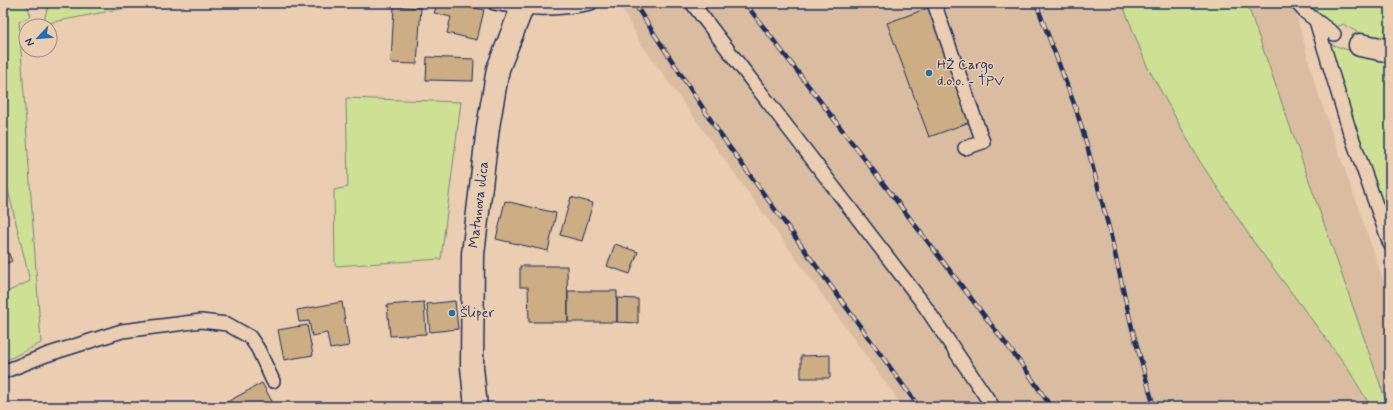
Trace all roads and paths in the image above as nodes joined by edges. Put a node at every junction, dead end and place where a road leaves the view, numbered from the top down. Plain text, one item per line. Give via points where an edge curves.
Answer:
1 (494, 3) edge
2 (591, 3) edge
3 (692, 3) edge
4 (934, 3) edge
5 (1297, 3) edge
6 (524, 6) edge
7 (1316, 21) junction
8 (1334, 34) dead end
9 (1360, 45) dead end
10 (1390, 51) edge
11 (965, 148) dead end
12 (1390, 244) edge
13 (3, 372) edge
14 (273, 381) dead end
15 (476, 407) edge
16 (993, 407) edge

1 - 6 lane
2 - 6 lane via 570,8
3 - 16 lane via 922,302
4 - 11 lane via 983,142
5 - 7 lane
6 - 15 street, Matunova ulica via 498,68 488,127 473,254 472,368
7 - 8 lane
7 - 12 lane via 1349,129
9 - 10 street
13 - 14 lane via 46,355 122,331 201,321 227,324 250,336

